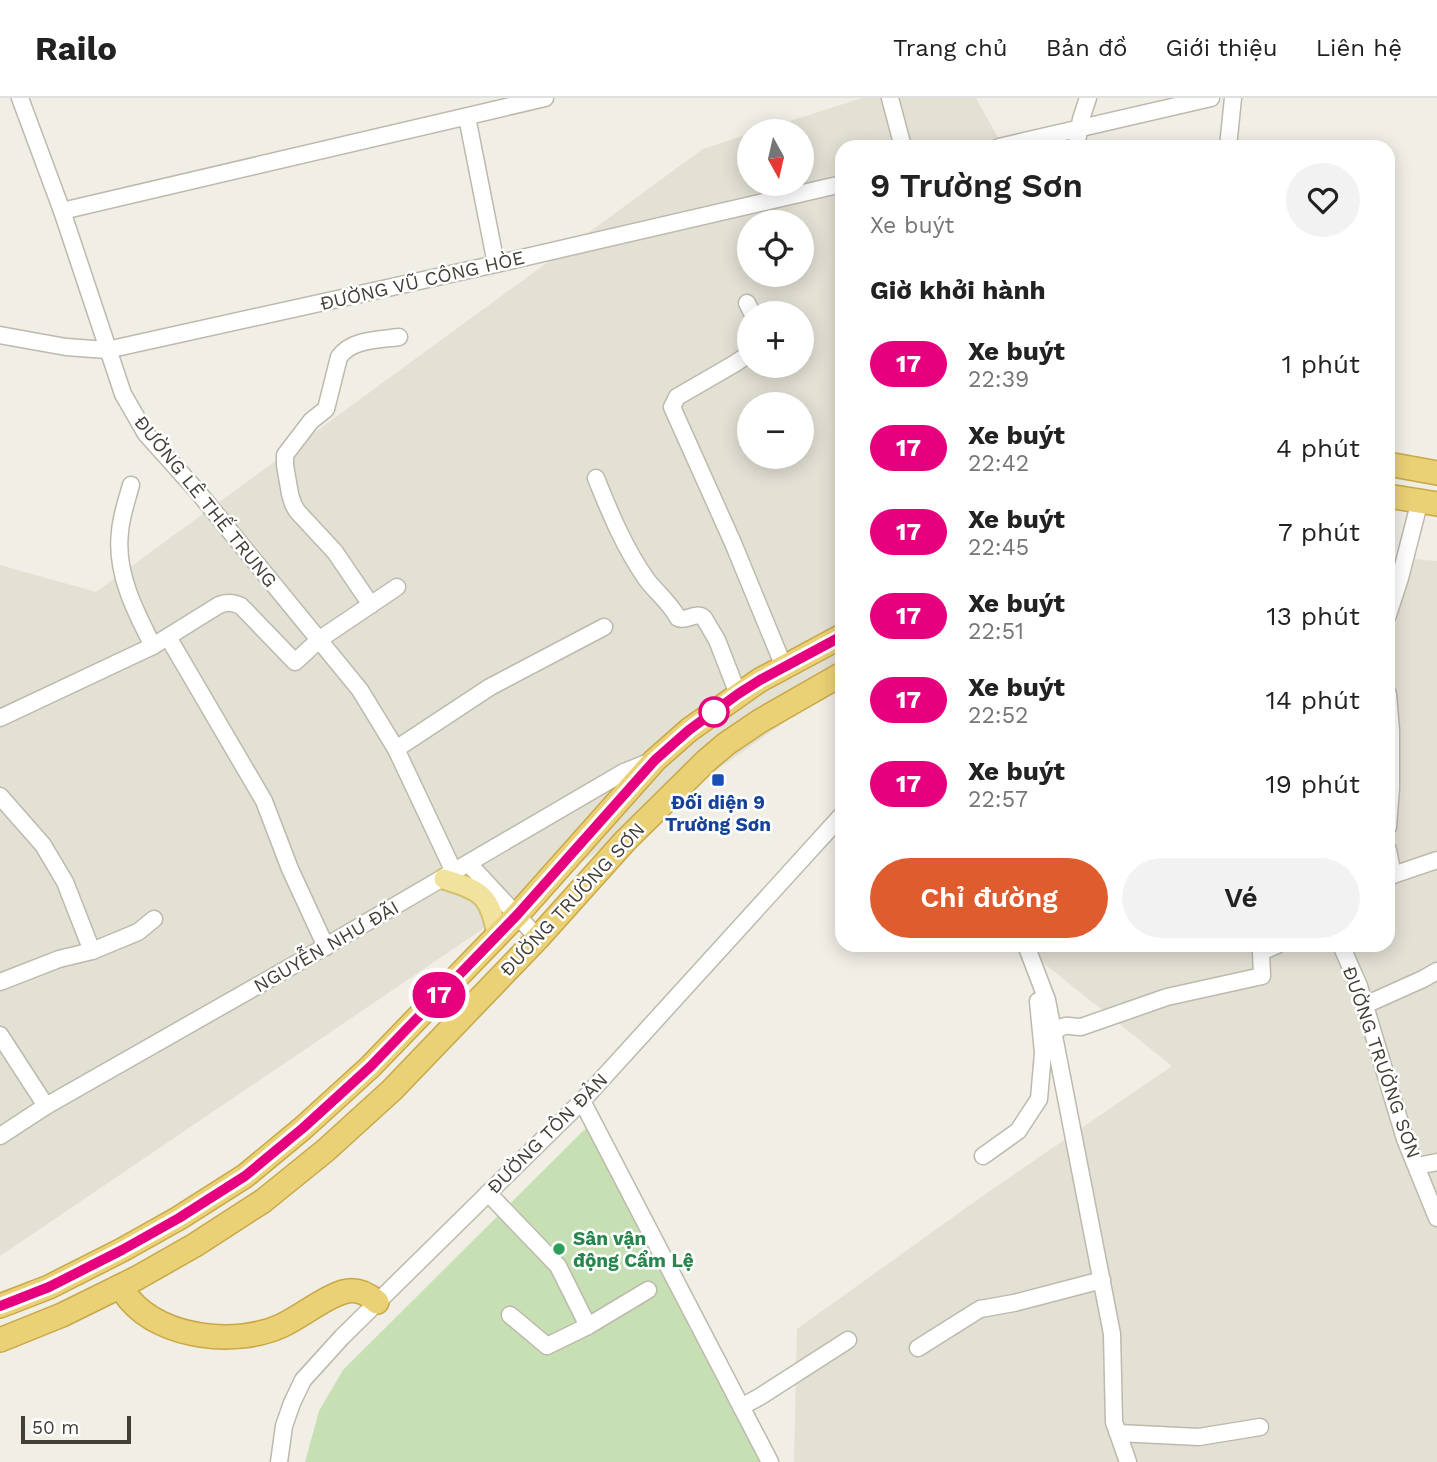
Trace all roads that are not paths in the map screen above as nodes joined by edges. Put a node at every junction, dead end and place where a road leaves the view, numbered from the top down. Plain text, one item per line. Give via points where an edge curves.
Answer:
1 (20, 98) edge
2 (545, 98) edge
3 (890, 98) edge
4 (1088, 98) edge
5 (1210, 98) edge
6 (1233, 98) edge
7 (467, 117) junction
8 (1079, 129) junction
9 (901, 140) edge
10 (1030, 140) edge
11 (1077, 140) edge
12 (1229, 140) edge
13 (835, 186) edge
14 (62, 211) junction
15 (496, 264) junction
16 (0, 335) edge
17 (399, 337) dead end
18 (107, 350) junction
19 (737, 362) edge
20 (1395, 465) edge
21 (1437, 472) edge
22 (596, 478) dead end
23 (131, 485) dead end
24 (1395, 497) edge
25 (1428, 502) edge
26 (1395, 571) edge
27 (1400, 578) junction
28 (397, 587) dead end
29 (1395, 593) edge
30 (371, 605) junction
31 (604, 627) dead end
32 (168, 637) junction
33 (320, 639) junction
34 (835, 640) edge
35 (153, 646) junction
36 (785, 667) junction
37 (835, 678) edge
38 (738, 694) junction
39 (0, 718) edge
40 (396, 749) junction
41 (655, 760) junction
42 (0, 796) edge
43 (835, 823) edge
44 (1437, 860) edge
45 (469, 864) junction
46 (449, 875) junction
47 (1395, 876) edge
48 (517, 915) junction
49 (154, 919) dead end
50 (497, 935) junction
51 (538, 938) junction
52 (326, 947) junction
53 (92, 951) junction
54 (1029, 952) edge
55 (1261, 952) edge
56 (1344, 952) edge
57 (1036, 971) junction
58 (1437, 971) edge
59 (0, 982) edge
60 (1365, 1004) junction
61 (1053, 1032) junction
62 (0, 1035) edge
63 (582, 1101) junction
64 (46, 1106) junction
65 (3, 1130) edge
66 (983, 1156) dead end
67 (1437, 1162) edge
68 (1417, 1166) junction
69 (488, 1193) junction
70 (1437, 1218) edge
71 (1102, 1280) junction
72 (121, 1286) junction
73 (648, 1290) dead end
74 (377, 1302) junction
75 (0, 1306) edge
76 (510, 1315) dead end
77 (588, 1326) junction
78 (0, 1340) edge
79 (848, 1340) dead end
80 (918, 1348) dead end
81 (741, 1407) junction
82 (1260, 1427) dead end
83 (1118, 1433) junction
84 (279, 1462) edge
85 (770, 1462) edge
86 (1128, 1462) edge

1 - 14 street, ĐƯỜNG LÊ THẾ TRUNG
2 - 7 street
3 - 9 street
4 - 8 street
5 - 8 street
6 - 12 street
7 - 14 street
7 - 15 street
8 - 10 street
8 - 11 street
13 - 15 street, ĐƯỜNG VŨ CÔNG HÒE
14 - 18 street, ĐƯỜNG LÊ THẾ TRUNG
15 - 18 street, ĐƯỜNG VŨ CÔNG HÒE
16 - 18 street, ĐƯỜNG VŨ CÔNG HÒE
17 - 30 street via 355,344 342,352 326,409 284,459 297,511 335,552
18 - 33 street, ĐƯỜNG LÊ THẾ TRUNG via 123,394 146,434
19 - 36 street via 677,397 672,407
20 - 21 highway
22 - 38 street via 615,524 648,581 678,618 704,618
23 - 35 street via 120,531 121,565 136,613
24 - 25 highway
25 - 27 street
26 - 27 street
27 - 29 street
28 - 30 street
30 - 33 street
31 - 40 street via 489,687
32 - 33 street via 231,602 241,606 295,662
32 - 35 street
32 - 52 street via 264,801
33 - 40 street, ĐƯỜNG LÊ THẾ TRUNG via 360,690
34 - 36 highway, ĐƯỜNG TRƯỜNG SƠN
35 - 39 street
36 - 38 highway, ĐƯỜNG TRƯỜNG SƠN
37 - 51 highway, ĐƯỜNG TRƯỜNG SƠN via 760,721 706,761 625,841
38 - 41 highway, ĐƯỜNG TRƯỜNG SƠN
40 - 46 street, ĐƯỜNG LÊ THẾ TRUNG
41 - 45 street, NGUYỄN NHƯ ĐÃI via 624,772
41 - 48 highway, ĐƯỜNG TRƯỜNG SƠN
42 - 53 street via 60,872
43 - 63 street, ĐƯỜNG TÔN ĐẢN
44 - 47 street
45 - 46 street, NGUYỄN NHƯ ĐÃI
45 - 48 street
46 - 50 main road via 482,895
46 - 52 street, NGUYỄN NHƯ ĐÃI
48 - 50 highway, ĐƯỜNG TRƯỜNG SƠN
48 - 51 street
49 - 53 street via 138,932
50 - 75 highway, ĐƯỜNG TRƯỜNG SƠN via 370,1067 245,1176 122,1250
51 - 72 highway, ĐƯỜNG TRƯỜNG SƠN via 392,1090 326,1150 263,1201
52 - 64 street, NGUYỄN NHƯ ĐÃI
53 - 59 street
54 - 57 street
55 - 61 street via 1262,976 1167,997
56 - 60 street, ĐƯỜNG TRƯỜNG SƠN
57 - 61 street
57 - 66 street via 1043,1053 1039,1099 1018,1131
58 - 60 street
60 - 68 street, ĐƯỜNG TRƯỜNG SƠN
61 - 71 street
62 - 64 street
63 - 69 street, ĐƯỜNG TÔN ĐẢN
63 - 81 street
64 - 65 street, NGUYỄN NHƯ ĐÃI
67 - 68 street
68 - 70 street, ĐƯỜNG TRƯỜNG SƠN
69 - 74 street, ĐƯỜNG TÔN ĐẢN
69 - 77 street via 558,1266
71 - 80 street via 980,1309
71 - 83 street via 1112,1335
72 - 74 highway via 145,1313 186,1332 212,1337 281,1327 341,1292 358,1291
72 - 78 highway, ĐƯỜNG TRƯỜNG SƠN
73 - 77 street
74 - 84 street, ĐƯỜNG TÔN ĐẢN via 303,1380 284,1426
76 - 77 street via 547,1346
79 - 81 street
81 - 85 street
82 - 83 street via 1199,1437
83 - 86 street

